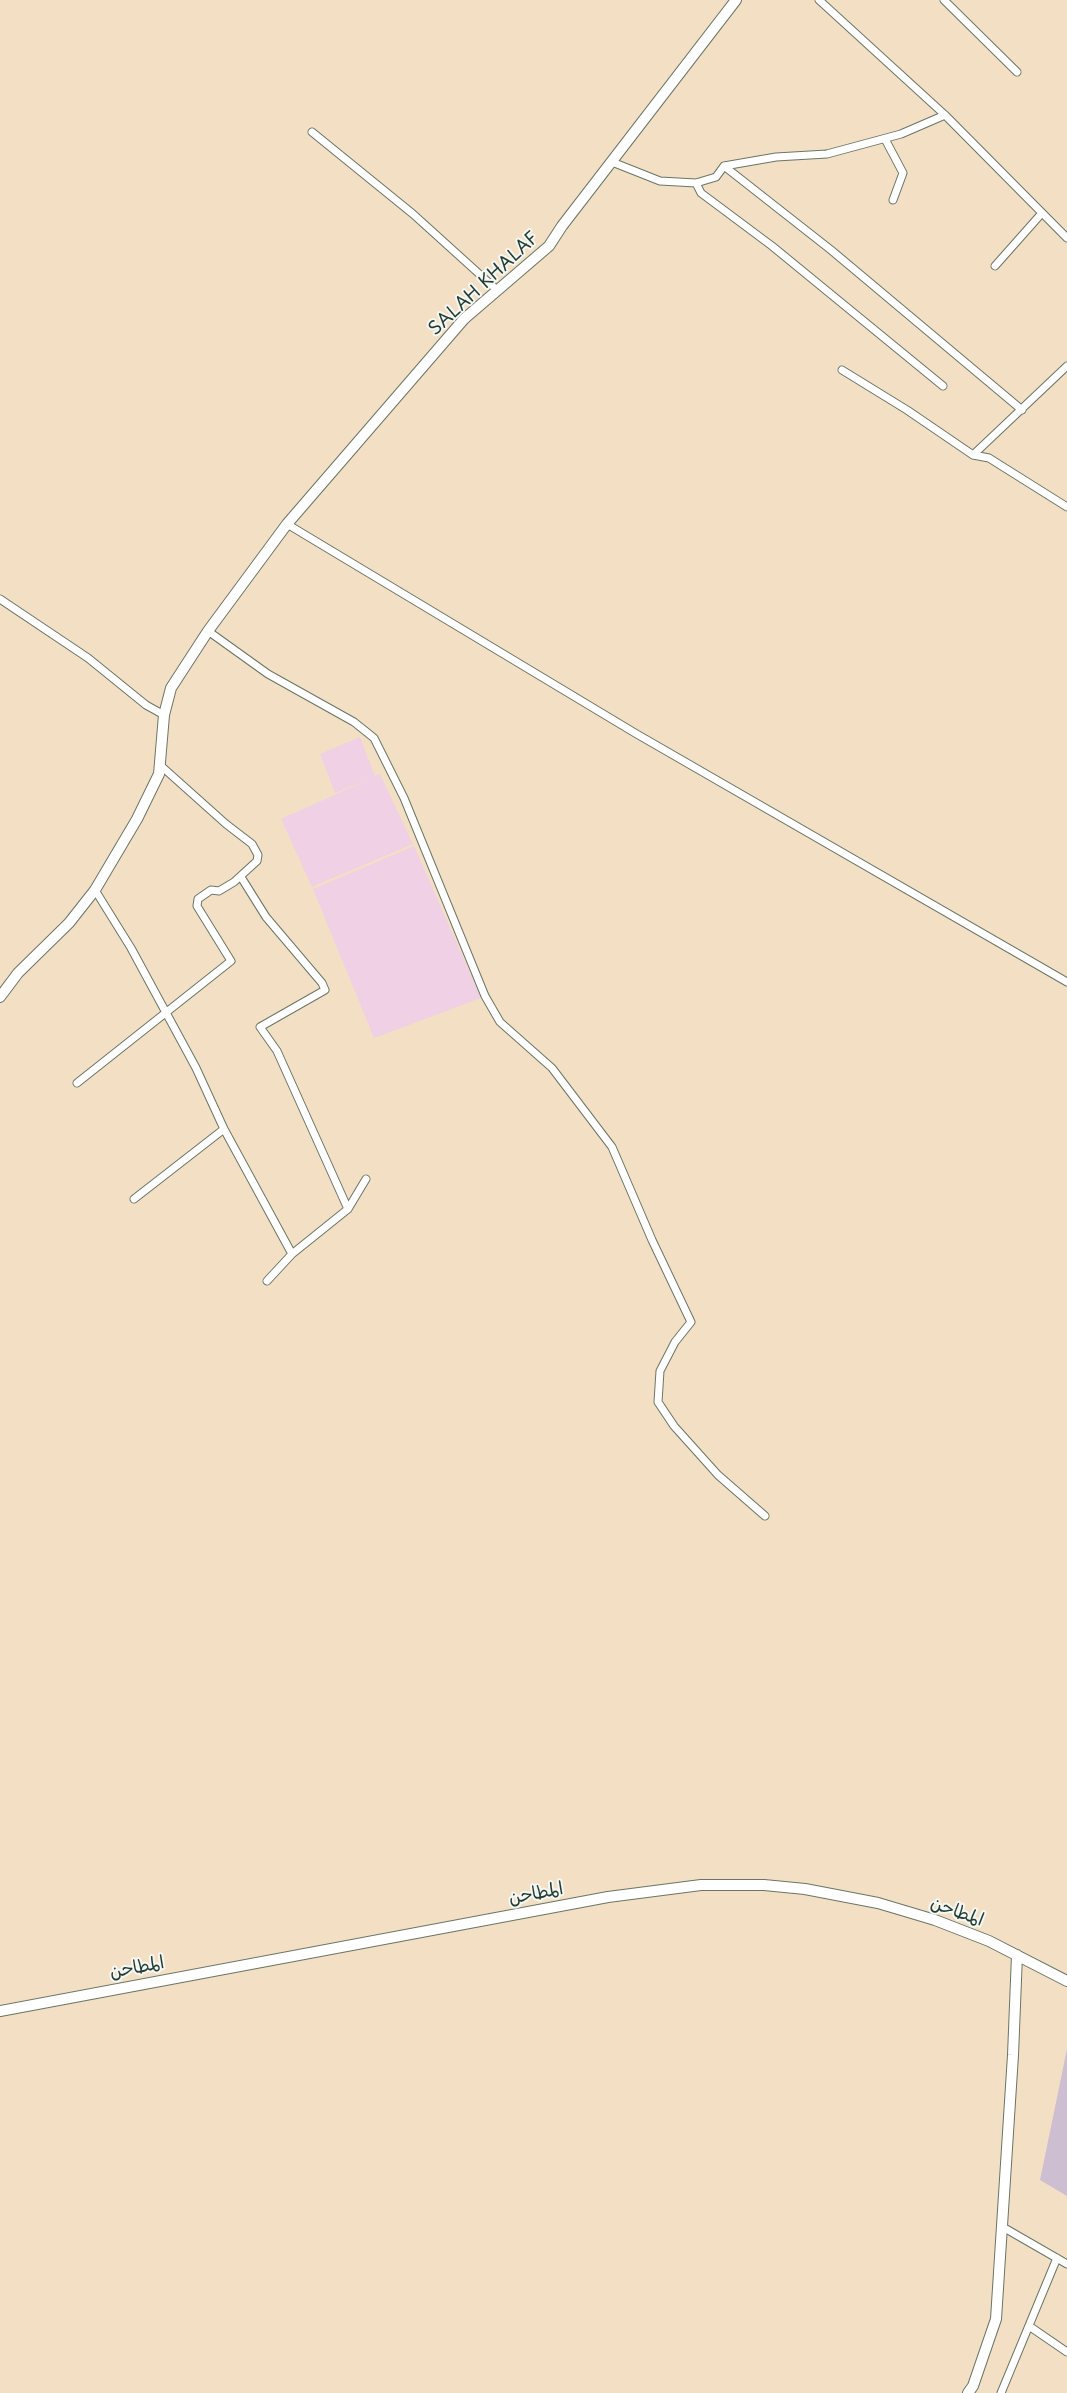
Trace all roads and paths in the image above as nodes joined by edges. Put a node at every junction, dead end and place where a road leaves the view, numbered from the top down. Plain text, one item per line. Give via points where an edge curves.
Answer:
1 (736, 0) edge
2 (819, 0) edge
3 (944, 0) edge
4 (1017, 72) dead end
5 (945, 115) junction
6 (312, 132) dead end
7 (885, 139) junction
8 (612, 162) junction
9 (724, 166) junction
10 (696, 183) junction
11 (893, 200) dead end
12 (1042, 213) junction
13 (1067, 238) edge
14 (995, 266) dead end
15 (497, 290) junction
16 (1067, 366) edge
17 (842, 370) dead end
18 (943, 386) dead end
19 (1022, 410) junction
20 (973, 455) junction
21 (1067, 507) edge
22 (287, 524) junction
23 (0, 599) edge
24 (208, 631) junction
25 (164, 715) junction
26 (160, 764) junction
27 (241, 877) junction
28 (95, 890) junction
29 (1067, 982) edge
30 (0, 997) edge
31 (166, 1013) junction
32 (77, 1083) dead end
33 (224, 1129) junction
34 (366, 1179) dead end
35 (134, 1199) dead end
36 (348, 1209) junction
37 (292, 1254) junction
38 (268, 1282) dead end
39 (765, 1516) dead end
40 (1018, 1955) junction
41 (1067, 1981) edge
42 (0, 2011) edge
43 (1001, 2226) junction
44 (1057, 2258) junction
45 (1067, 2264) edge
46 (1029, 2326) junction
47 (1067, 2352) edge
48 (968, 2393) edge
49 (1001, 2393) edge

1 - 8 street, SALAH KHALAF
2 - 5 street
3 - 4 street
5 - 7 street
5 - 12 street
6 - 15 street via 413,214
7 - 9 street via 827,154 776,157
7 - 11 street via 903,174
8 - 10 street via 660,181
8 - 15 street, SALAH KHALAF via 549,246
9 - 10 street via 716,177
9 - 19 street via 831,250
10 - 18 street via 701,193 772,246
12 - 13 street
12 - 14 street
15 - 22 street, SALAH KHALAF via 464,319
16 - 19 street
17 - 20 street
19 - 20 street
20 - 21 street via 989,458
22 - 24 street, SALAH KHALAF
22 - 29 street via 635,733
23 - 25 street via 88,658 146,705
24 - 25 street, SALAH KHALAF via 171,688
24 - 39 street via 268,674 354,722 374,738 404,798 485,996 500,1022 552,1068 612,1147 691,1322 675,1342 660,1371 658,1402 674,1426 718,1476
25 - 26 street, SALAH KHALAF
26 - 27 street via 252,844 258,855 257,861
26 - 28 street, SALAH KHALAF via 159,774 137,819
27 - 31 street via 219,891 211,890 198,899 197,906 231,962
27 - 36 street via 266,917 325,990 260,1027 277,1051
28 - 30 street, SALAH KHALAF
28 - 31 street
31 - 32 street
31 - 33 street
33 - 35 street
33 - 37 street
34 - 36 street
36 - 37 street
37 - 38 street
40 - 41 street, المطاحن
40 - 42 street, المطاحن via 935,1920 858,1898 764,1885 701,1885 608,1897
40 - 43 street
43 - 44 street
43 - 48 street via 996,2319
44 - 45 street
44 - 46 street
46 - 47 street
46 - 49 street

